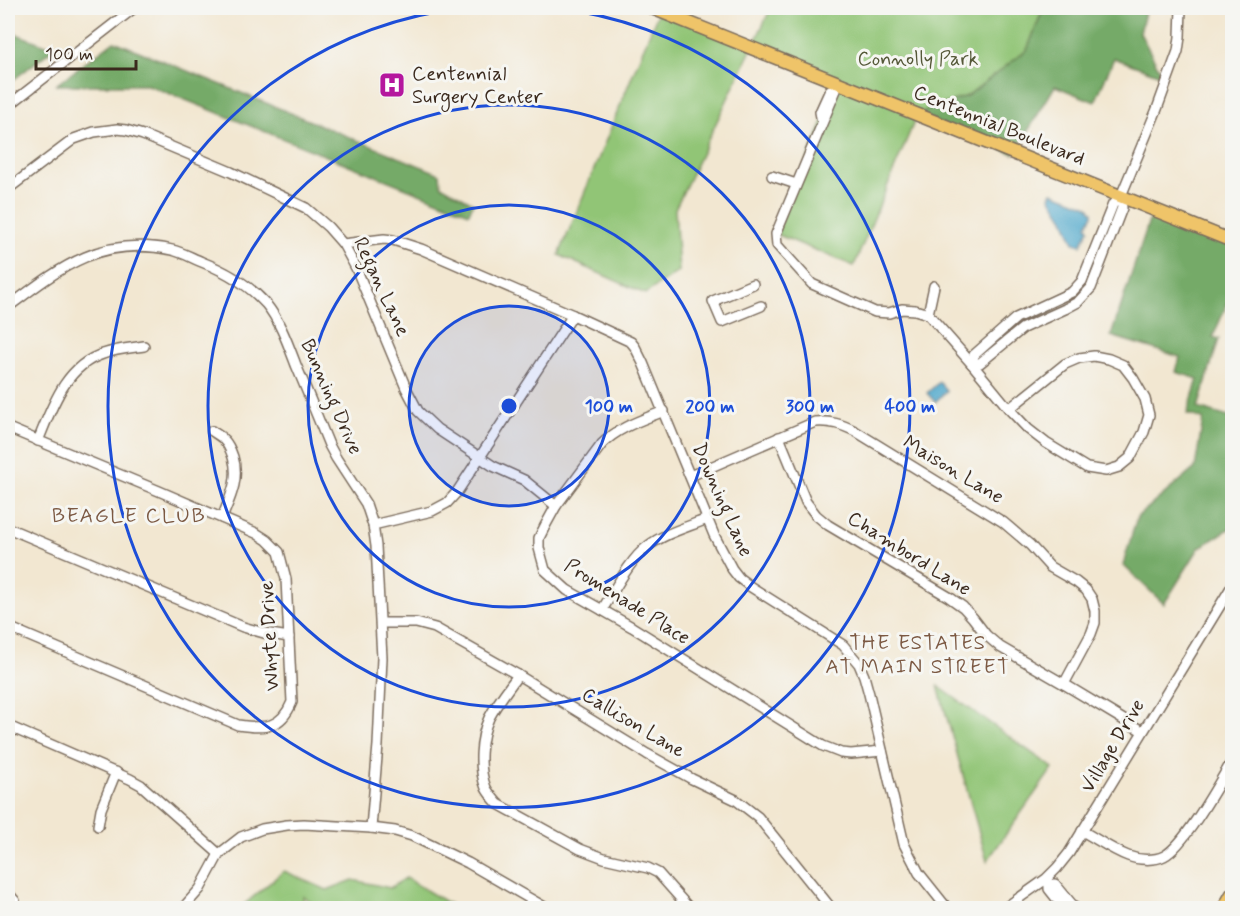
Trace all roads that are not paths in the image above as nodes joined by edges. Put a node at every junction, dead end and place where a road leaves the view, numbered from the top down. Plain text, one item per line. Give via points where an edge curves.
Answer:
1 (134, 8) edge
2 (652, 8) edge
3 (1181, 8) edge
4 (665, 10) edge
5 (836, 82) junction
6 (8, 106) edge
7 (772, 176) dead end
8 (796, 184) junction
9 (8, 189) edge
10 (1122, 196) junction
11 (1233, 241) edge
12 (343, 244) junction
13 (753, 284) dead end
14 (934, 286) dead end
15 (761, 306) dead end
16 (8, 307) edge
17 (928, 314) junction
18 (573, 315) junction
19 (144, 346) dead end
20 (972, 364) junction
21 (1009, 409) junction
22 (664, 411) junction
23 (8, 429) edge
24 (212, 431) dead end
25 (779, 437) junction
26 (38, 441) junction
27 (480, 458) junction
28 (690, 476) junction
29 (556, 506) junction
30 (222, 518) junction
31 (707, 519) junction
32 (373, 525) junction
33 (8, 528) edge
34 (1233, 586) edge
35 (602, 610) junction
36 (381, 623) junction
37 (8, 627) edge
38 (289, 637) junction
39 (518, 675) junction
40 (1064, 684) junction
41 (10, 727) edge
42 (1142, 731) junction
43 (8, 740) edge
44 (882, 751) junction
45 (1233, 761) edge
46 (116, 772) junction
47 (98, 826) dead end
48 (371, 828) junction
49 (1082, 831) junction
50 (219, 854) junction
51 (1048, 882) junction
52 (8, 893) edge
53 (1233, 894) edge
54 (15, 901) dead end
55 (183, 909) edge
56 (546, 909) edge
57 (689, 909) edge
58 (831, 909) edge
59 (947, 909) edge
60 (1005, 909) edge
61 (1064, 909) edge
62 (1075, 909) edge
63 (1224, 909) edge

1 - 6 street
2 - 4 main road, Centennial Boulevard
3 - 10 street via 1178,51
4 - 5 main road, Centennial Boulevard
5 - 8 street via 820,112 822,124
5 - 10 main road, Centennial Boulevard
7 - 8 street
8 - 17 street via 776,234 777,244 812,284 875,312 902,309
9 - 12 street, Regan Lane via 74,139 94,132 126,130 231,172 306,208
10 - 11 main road, Centennial Boulevard
10 - 20 street via 1113,204 1082,281 1072,292 1016,318 974,355
12 - 18 street, Downing Lane via 393,240
12 - 27 street, Regan Lane via 418,411 436,429
13 - 15 street via 713,301 722,322
14 - 17 street
16 - 32 street, Bunning Drive via 70,263 115,248 145,246 174,250 231,276 266,304 282,331 329,445 366,504
17 - 20 street
18 - 22 street, Downing Lane via 631,342
18 - 27 street
19 - 26 street via 104,353 79,368 61,387
20 - 21 street
21 - 21 street via 1046,443 1087,468 1106,471 1130,458 1149,415 1145,399 1123,365 1094,356 1065,364
22 - 28 street, Downing Lane
22 - 29 street, Promenade Place via 632,424 602,444
23 - 26 street, Whyte Drive
24 - 30 street via 230,447 235,465 234,489
25 - 28 street, Maison Lane
25 - 40 street, Chambord Lane via 806,502 816,515 949,597 999,647
25 - 40 street, Maison Lane via 815,422 843,424 1003,522 1050,567 1086,590 1092,600 1095,623
26 - 30 street, Whyte Drive
27 - 29 street, Regan Lane via 524,480
27 - 32 street via 447,503 422,514
28 - 31 street, Downing Lane
29 - 35 street, Promenade Place via 539,538 545,570 567,590
30 - 38 street, Whyte Drive via 267,540 279,552 286,579
31 - 35 street via 641,551
31 - 44 street, Downing Lane via 739,578 852,654 864,676
32 - 36 street, Bunning Drive
33 - 38 street via 243,627
34 - 42 street, Village Drive
35 - 44 street, Promenade Place via 824,746 851,754
36 - 39 street, Callison Lane via 416,623 435,628
36 - 48 street, Bunning Drive
37 - 38 street, Whyte Drive via 238,725 257,728 280,719 292,702
39 - 57 street via 484,732 482,766 491,796 498,804 580,849 658,873
39 - 58 street, Callison Lane via 647,754 736,800 758,817
40 - 42 street, Chambord Lane
41 - 43 street
41 - 46 street
42 - 49 street, Village Drive
44 - 59 street, Downing Lane via 904,844 919,873
45 - 49 street via 1185,836 1161,857 1128,856
46 - 47 street
46 - 50 street via 152,794
48 - 50 street via 304,824 262,829 241,837
48 - 56 street via 395,831 429,843
49 - 51 street, Village Drive
50 - 55 street via 200,889
51 - 60 street, Village Drive
51 - 61 street
51 - 62 street
52 - 54 street
53 - 63 main road

